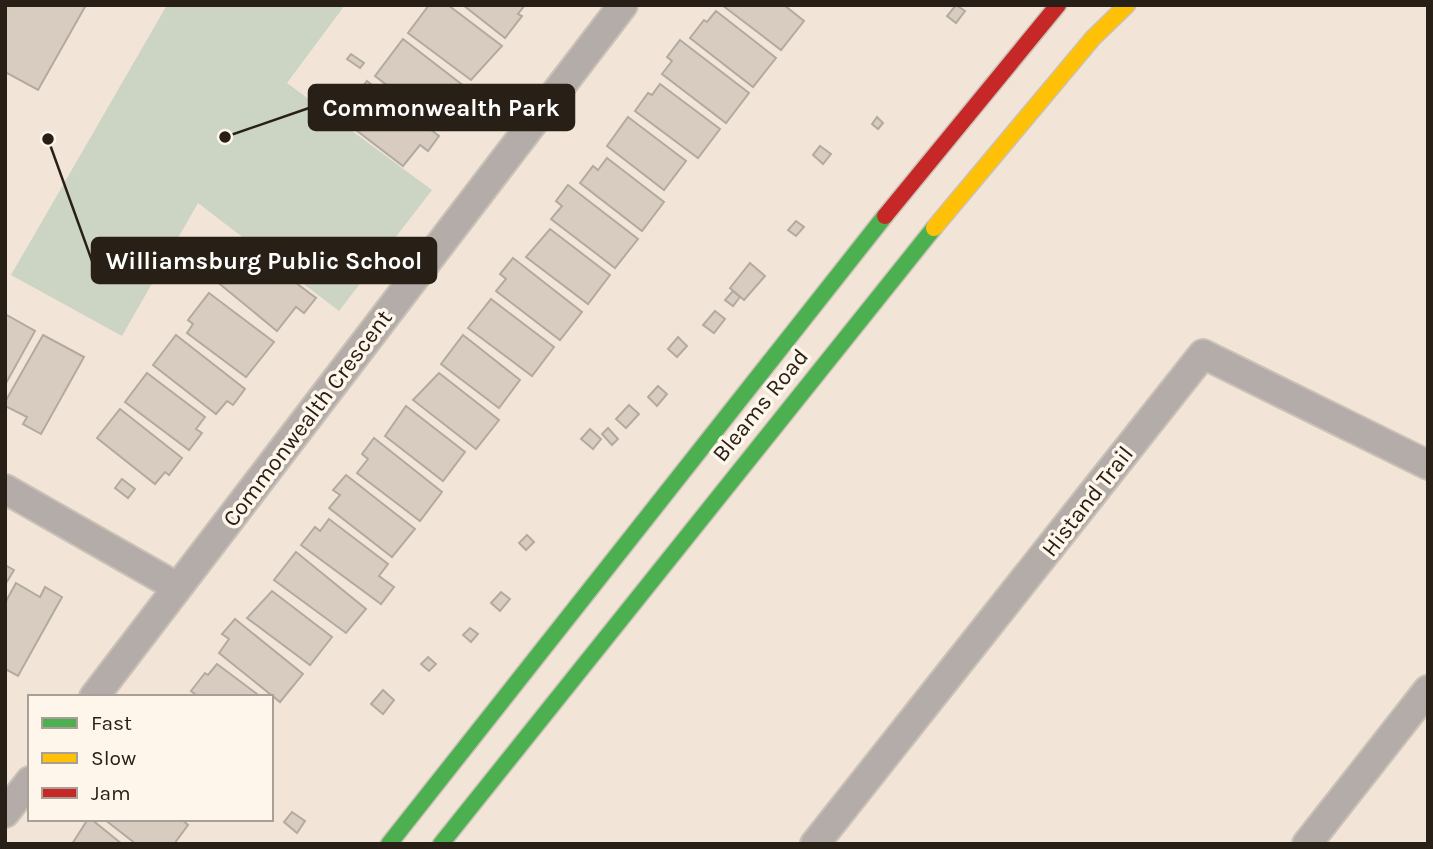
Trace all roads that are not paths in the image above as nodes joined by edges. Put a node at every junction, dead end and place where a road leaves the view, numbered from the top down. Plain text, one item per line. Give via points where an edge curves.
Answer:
1 (623, 5) edge
2 (1058, 5) edge
3 (1127, 5) edge
4 (1428, 465) edge
5 (5, 489) edge
6 (177, 587) junction
7 (1428, 690) edge
8 (96, 695) edge
9 (28, 784) edge
10 (5, 813) edge
11 (389, 844) edge
12 (441, 844) edge
13 (815, 844) edge
14 (1307, 844) edge

1 - 6 street, Commonwealth Crescent
2 - 11 main road, Bleams Road via 809,309
3 - 12 main road, Bleams Road via 1093,38 923,241
4 - 13 street, Histand Trail via 1203,354
5 - 6 street
6 - 8 street, Commonwealth Crescent
7 - 14 street
9 - 10 street

